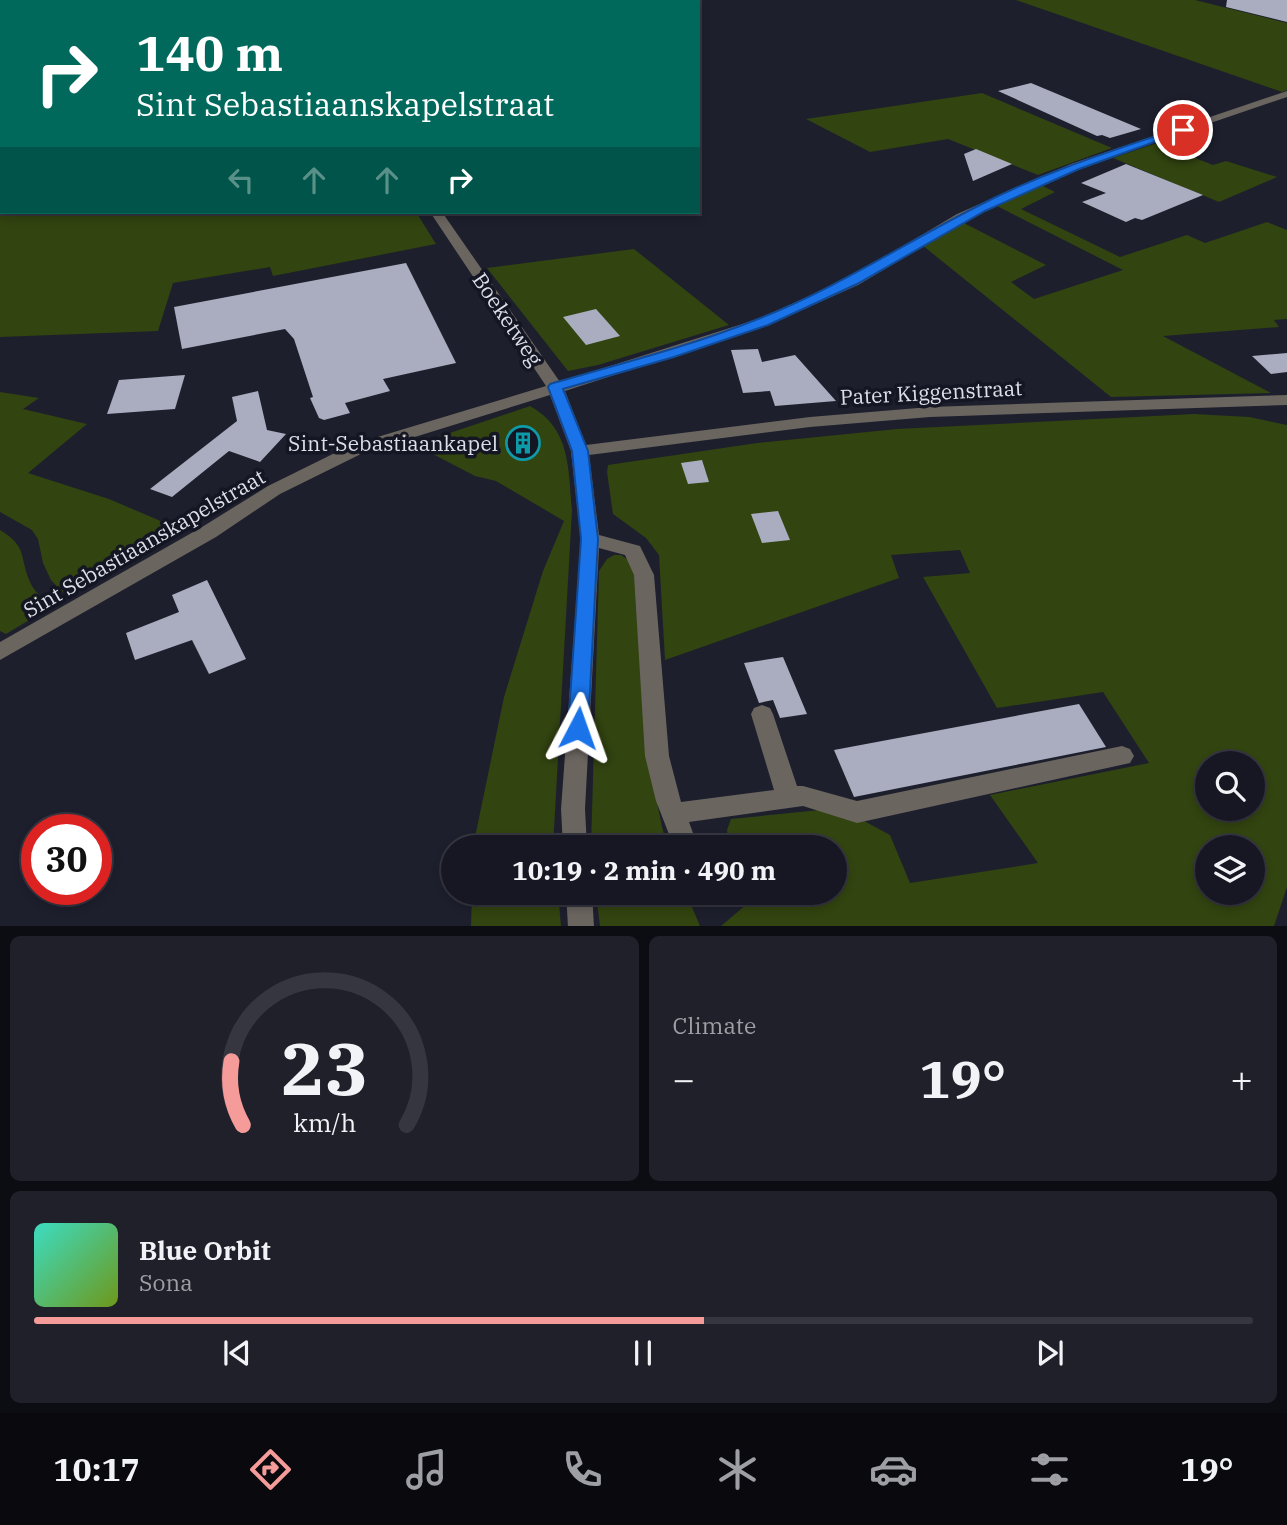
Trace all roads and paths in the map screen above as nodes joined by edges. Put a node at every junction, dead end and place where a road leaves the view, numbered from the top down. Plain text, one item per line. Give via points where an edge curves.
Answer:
1 (1287, 94) edge
2 (437, 214) edge
3 (555, 387) junction
4 (1287, 400) edge
5 (580, 451) junction
6 (590, 539) junction
7 (0, 652) edge
8 (762, 714) dead end
9 (1122, 756) dead end
10 (789, 798) junction
11 (673, 814) junction
12 (574, 835) edge
13 (681, 835) edge
14 (580, 905) edge
15 (581, 926) edge

1 - 3 street, Sint Sebastiaanskapelstraat via 1075,166 962,218 852,282 763,322
2 - 3 street, Boeketweg
3 - 5 street, Boeketweg
3 - 7 street, Sint Sebastiaanskapelstraat via 357,449 274,490
4 - 5 street, Pater Kiggenstraat via 930,412
5 - 6 street, Boeketweg
6 - 11 street via 633,551 644,575 657,757
6 - 12 street, Boeketweg
8 - 10 street
9 - 10 street via 857,812 803,796
10 - 11 street
11 - 13 street
14 - 15 street

